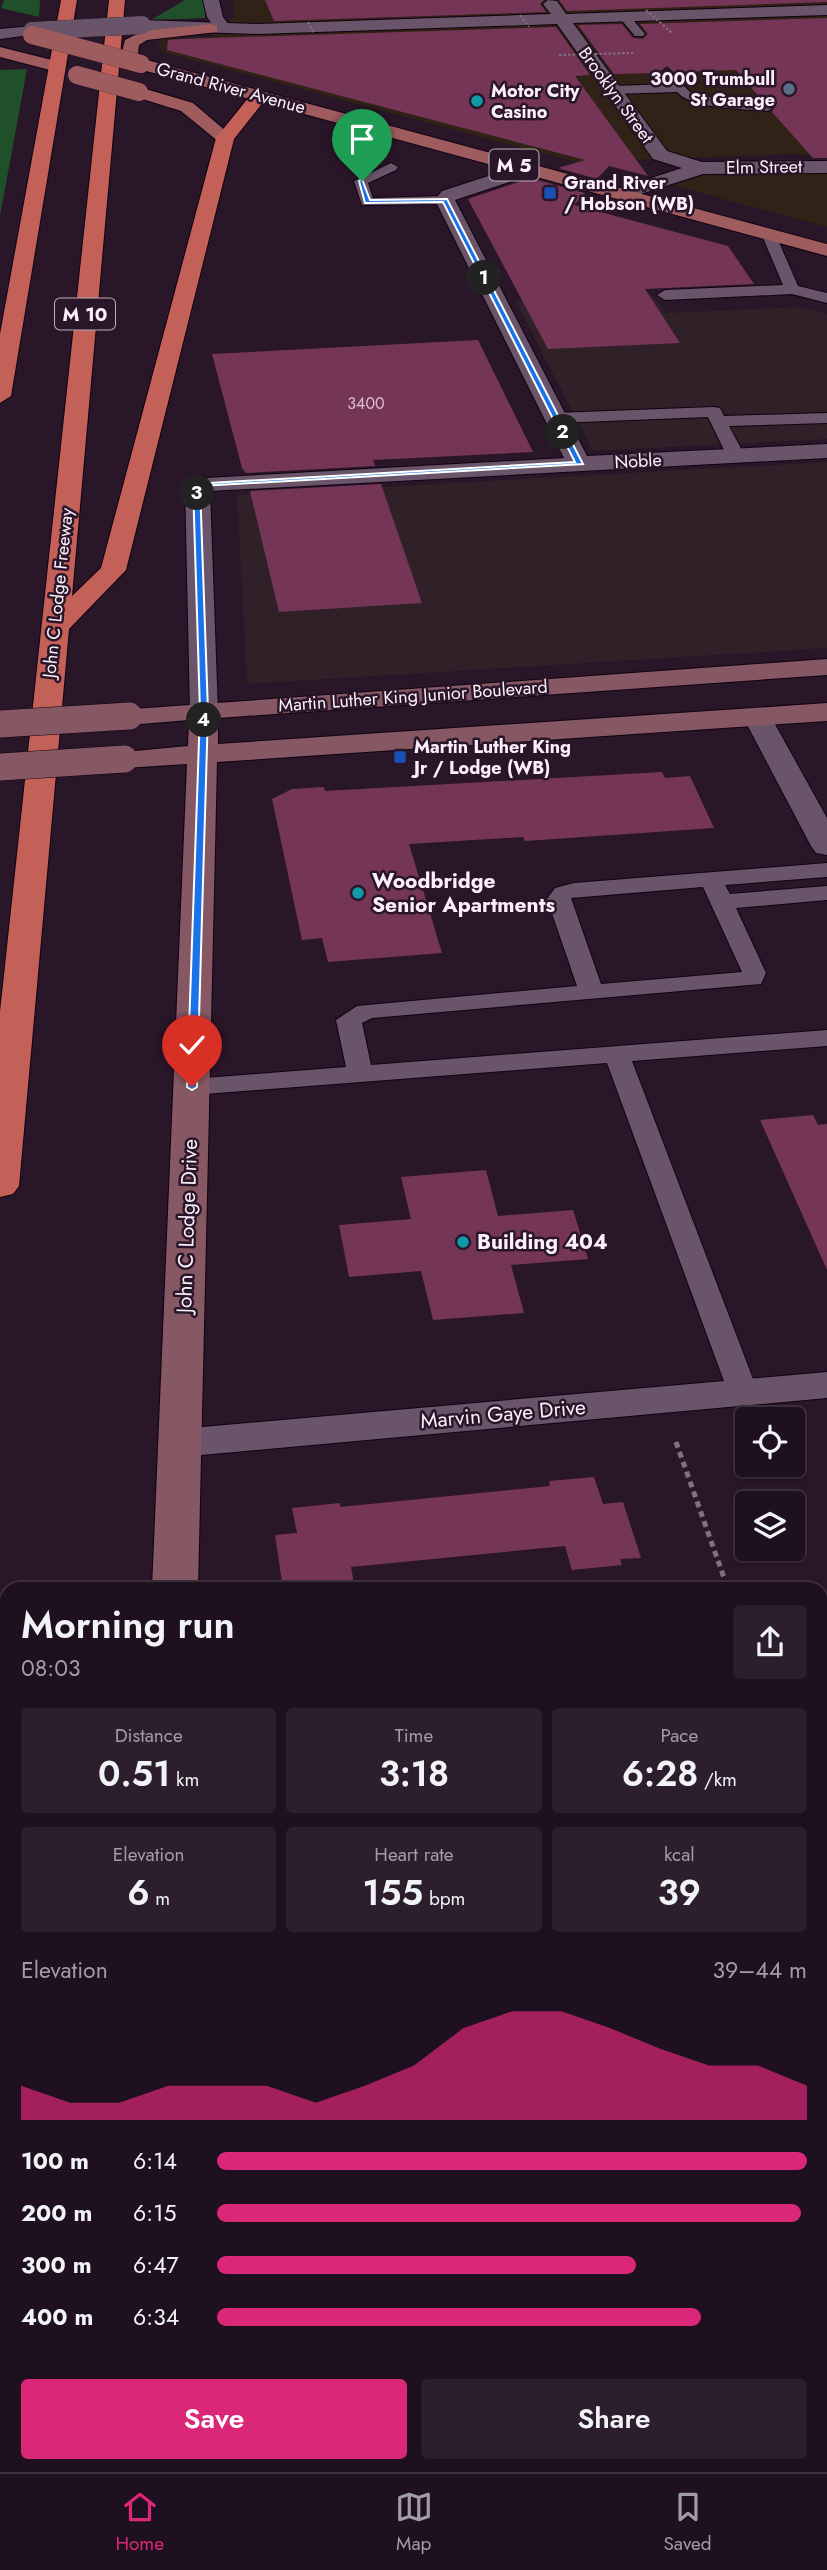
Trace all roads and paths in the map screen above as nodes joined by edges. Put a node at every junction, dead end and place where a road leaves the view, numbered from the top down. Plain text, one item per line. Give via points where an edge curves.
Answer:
1 (69, 0) edge
2 (117, 0) edge
3 (211, 0) edge
4 (548, 0) edge
5 (646, 10) dead end
6 (827, 10) edge
7 (520, 15) dead end
8 (625, 17) junction
9 (562, 19) junction
10 (308, 22) dead end
11 (0, 27) edge
12 (529, 27) dead end
13 (218, 29) junction
14 (143, 31) junction
15 (28, 33) junction
16 (672, 33) dead end
17 (0, 34) edge
18 (314, 34) dead end
19 (639, 34) dead end
20 (0, 52) edge
21 (633, 53) dead end
22 (559, 55) dead end
23 (0, 61) edge
24 (29, 62) junction
25 (141, 64) junction
26 (667, 73) dead end
27 (678, 88) junction
28 (613, 90) junction
29 (259, 96) junction
30 (768, 107) dead end
31 (225, 138) junction
32 (391, 167) dead end
33 (827, 167) edge
34 (701, 168) junction
35 (529, 169) junction
36 (621, 194) junction
37 (445, 200) junction
38 (768, 233) junction
39 (827, 250) edge
40 (792, 289) junction
41 (665, 295) dead end
42 (827, 298) edge
43 (1, 385) edge
44 (555, 418) junction
45 (827, 418) edge
46 (719, 421) junction
47 (827, 451) edge
48 (736, 456) junction
49 (579, 464) junction
50 (197, 484) joint
51 (54, 628) junction
52 (827, 667) edge
53 (204, 712) junction
54 (825, 716) edge
55 (757, 717) junction
56 (0, 724) edge
57 (202, 752) junction
58 (0, 767) edge
59 (827, 846) edge
60 (827, 870) edge
61 (711, 879) junction
62 (827, 893) edge
63 (721, 902) junction
64 (592, 992) junction
65 (827, 1038) edge
66 (617, 1054) junction
67 (360, 1073) junction
68 (192, 1087) junction
69 (0, 1186) edge
70 (827, 1385) edge
71 (743, 1392) junction
72 (676, 1442) dead end
73 (180, 1443) junction
74 (175, 1582) edge
75 (726, 1582) edge

1 - 43 highway
2 - 51 highway, John C Lodge Freeway / M 10
3 - 13 street
4 - 9 street, Brooklyn Street
5 - 16 path, bridge
6 - 8 street
7 - 12 path, bridge
8 - 9 street
8 - 19 lane
9 - 13 street
9 - 28 street, Brooklyn Street
10 - 18 path, bridge
11 - 15 main road, Grand River Avenue / M 5
13 - 14 main road
14 - 15 street, bridge
14 - 25 main road via 128,49
15 - 17 street
15 - 25 main road, Grand River Avenue / M 5, bridge
20 - 24 main road
21 - 22 path, bridge
23 - 24 main road
24 - 31 main road, bridge via 187,107
25 - 29 main road, Grand River Avenue / M 5
26 - 27 lane
27 - 28 lane
27 - 30 lane via 700,100
28 - 34 street, Brooklyn Street via 660,155
29 - 31 highway
29 - 35 main road, Grand River Avenue / M 5
31 - 51 highway via 113,570
32 - 37 lane via 362,181 367,202
33 - 34 street, Elm Street
34 - 36 street
35 - 36 main road, Grand River Avenue / M 5
35 - 37 street
36 - 38 main road, Grand River Avenue / M 5
37 - 44 street
38 - 39 main road, Grand River Avenue / M 5
38 - 40 lane
40 - 41 lane
40 - 42 lane
44 - 46 lane via 714,412
44 - 49 street
45 - 46 lane
46 - 48 lane
47 - 48 street, Noble
48 - 49 street, Noble
49 - 50 street, Noble
50 - 53 street, John C Lodge Drive
51 - 69 highway, John C Lodge Freeway / M 10
52 - 53 main road, Martin Luther King Junior Boulevard
53 - 56 main road, Martin Luther King Junior Boulevard, bridge
53 - 57 main road, John C Lodge Drive
54 - 55 main road, Martin Luther King Junior Boulevard
55 - 57 main road, Martin Luther King Junior Boulevard
55 - 59 street
57 - 58 main road, Martin Luther King Junior Boulevard, bridge
57 - 68 main road, John C Lodge Drive
60 - 61 lane
61 - 63 lane
61 - 64 lane via 563,893 559,899
62 - 63 lane
63 - 64 lane via 754,974 752,979
64 - 67 lane via 366,1011 349,1020
65 - 66 lane
66 - 67 lane
66 - 71 lane
67 - 68 lane
68 - 73 main road, John C Lodge Drive
70 - 71 street, Marvin Gaye Drive
71 - 73 street, Marvin Gaye Drive
72 - 75 path
73 - 74 main road, John C Lodge Drive

